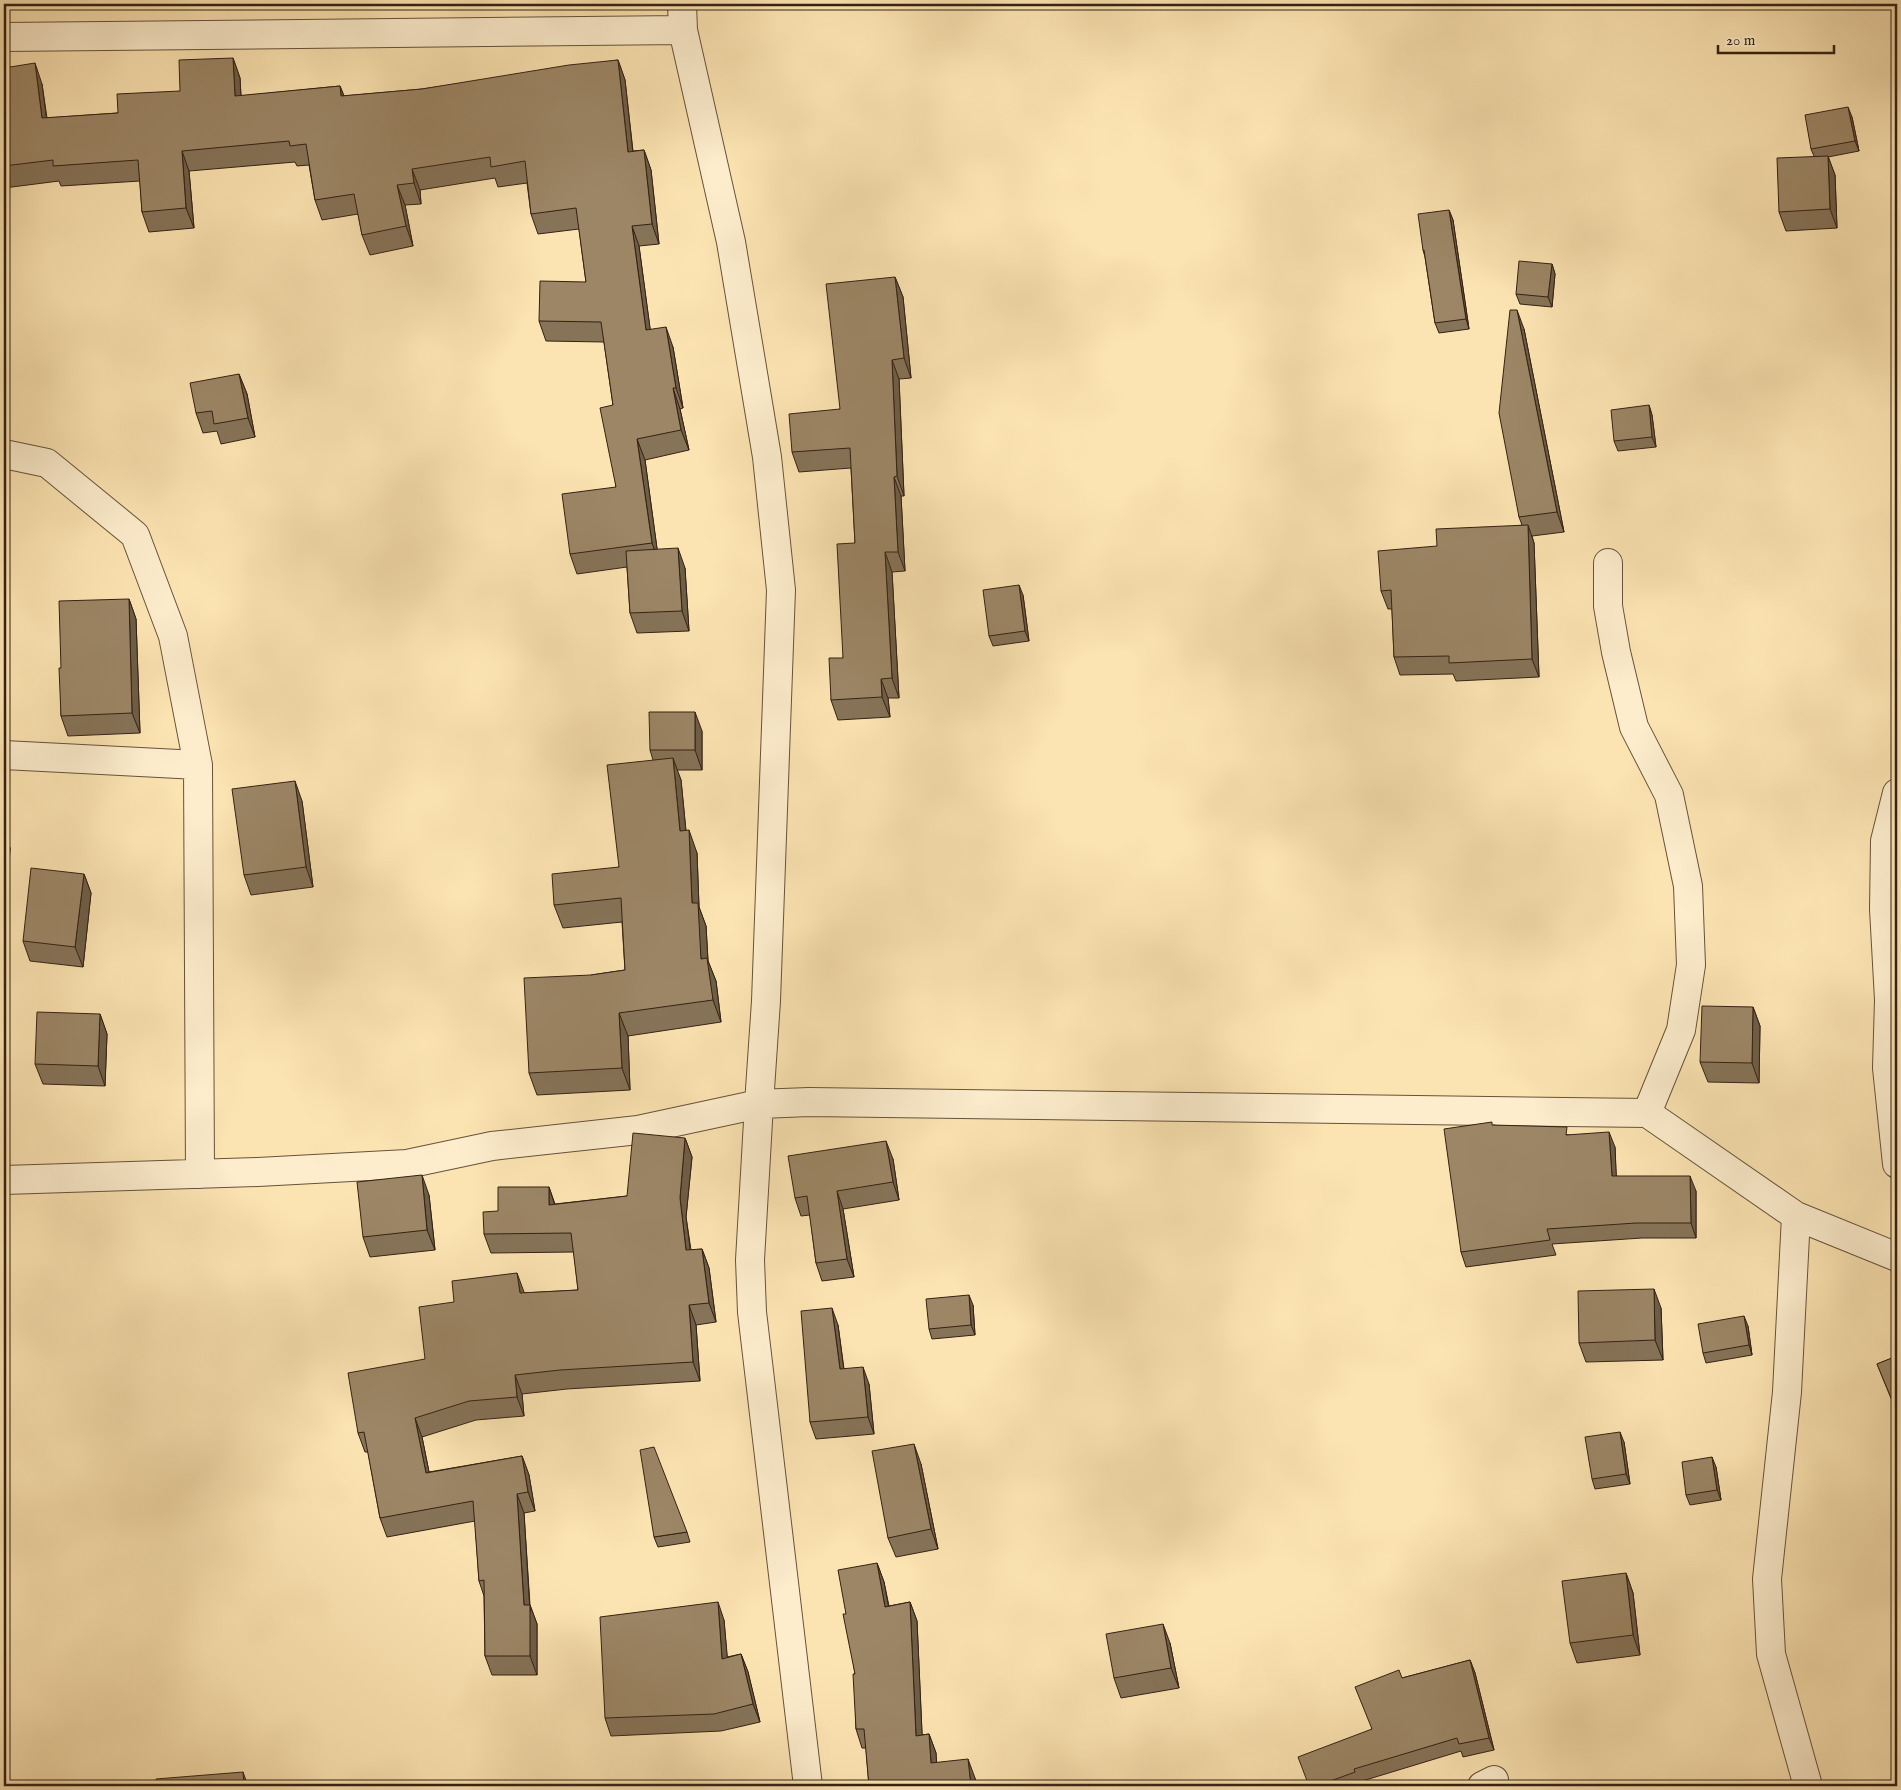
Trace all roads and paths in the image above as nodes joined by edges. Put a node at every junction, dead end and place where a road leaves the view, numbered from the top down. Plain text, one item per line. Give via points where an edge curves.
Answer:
1 (682, 17) edge
2 (4, 37) edge
3 (4, 454) edge
4 (1608, 563) dead end
5 (4, 755) edge
6 (198, 765) junction
7 (1897, 793) edge
8 (759, 1104) junction
9 (1647, 1113) junction
10 (1897, 1164) edge
11 (200, 1174) junction
12 (4, 1180) edge
13 (1796, 1216) junction
14 (1897, 1257) edge
15 (808, 1786) edge
16 (1808, 1786) edge

1 - 2 street
1 - 8 street via 731,242 767,458 781,590 766,1001
3 - 6 street via 47,463 135,535 173,636
4 - 9 street via 1608,606 1634,727 1669,795 1688,886 1691,965 1681,1030
5 - 6 street
6 - 11 street
7 - 10 street via 1885,841 1884,909 1889,1000 1887,1068
8 - 9 street via 809,1102
8 - 11 street via 638,1130 492,1146 408,1164
8 - 15 street via 750,1260 752,1312
9 - 13 street
11 - 12 street
13 - 14 street
13 - 16 street via 1787,1392 1768,1579 1771,1654

